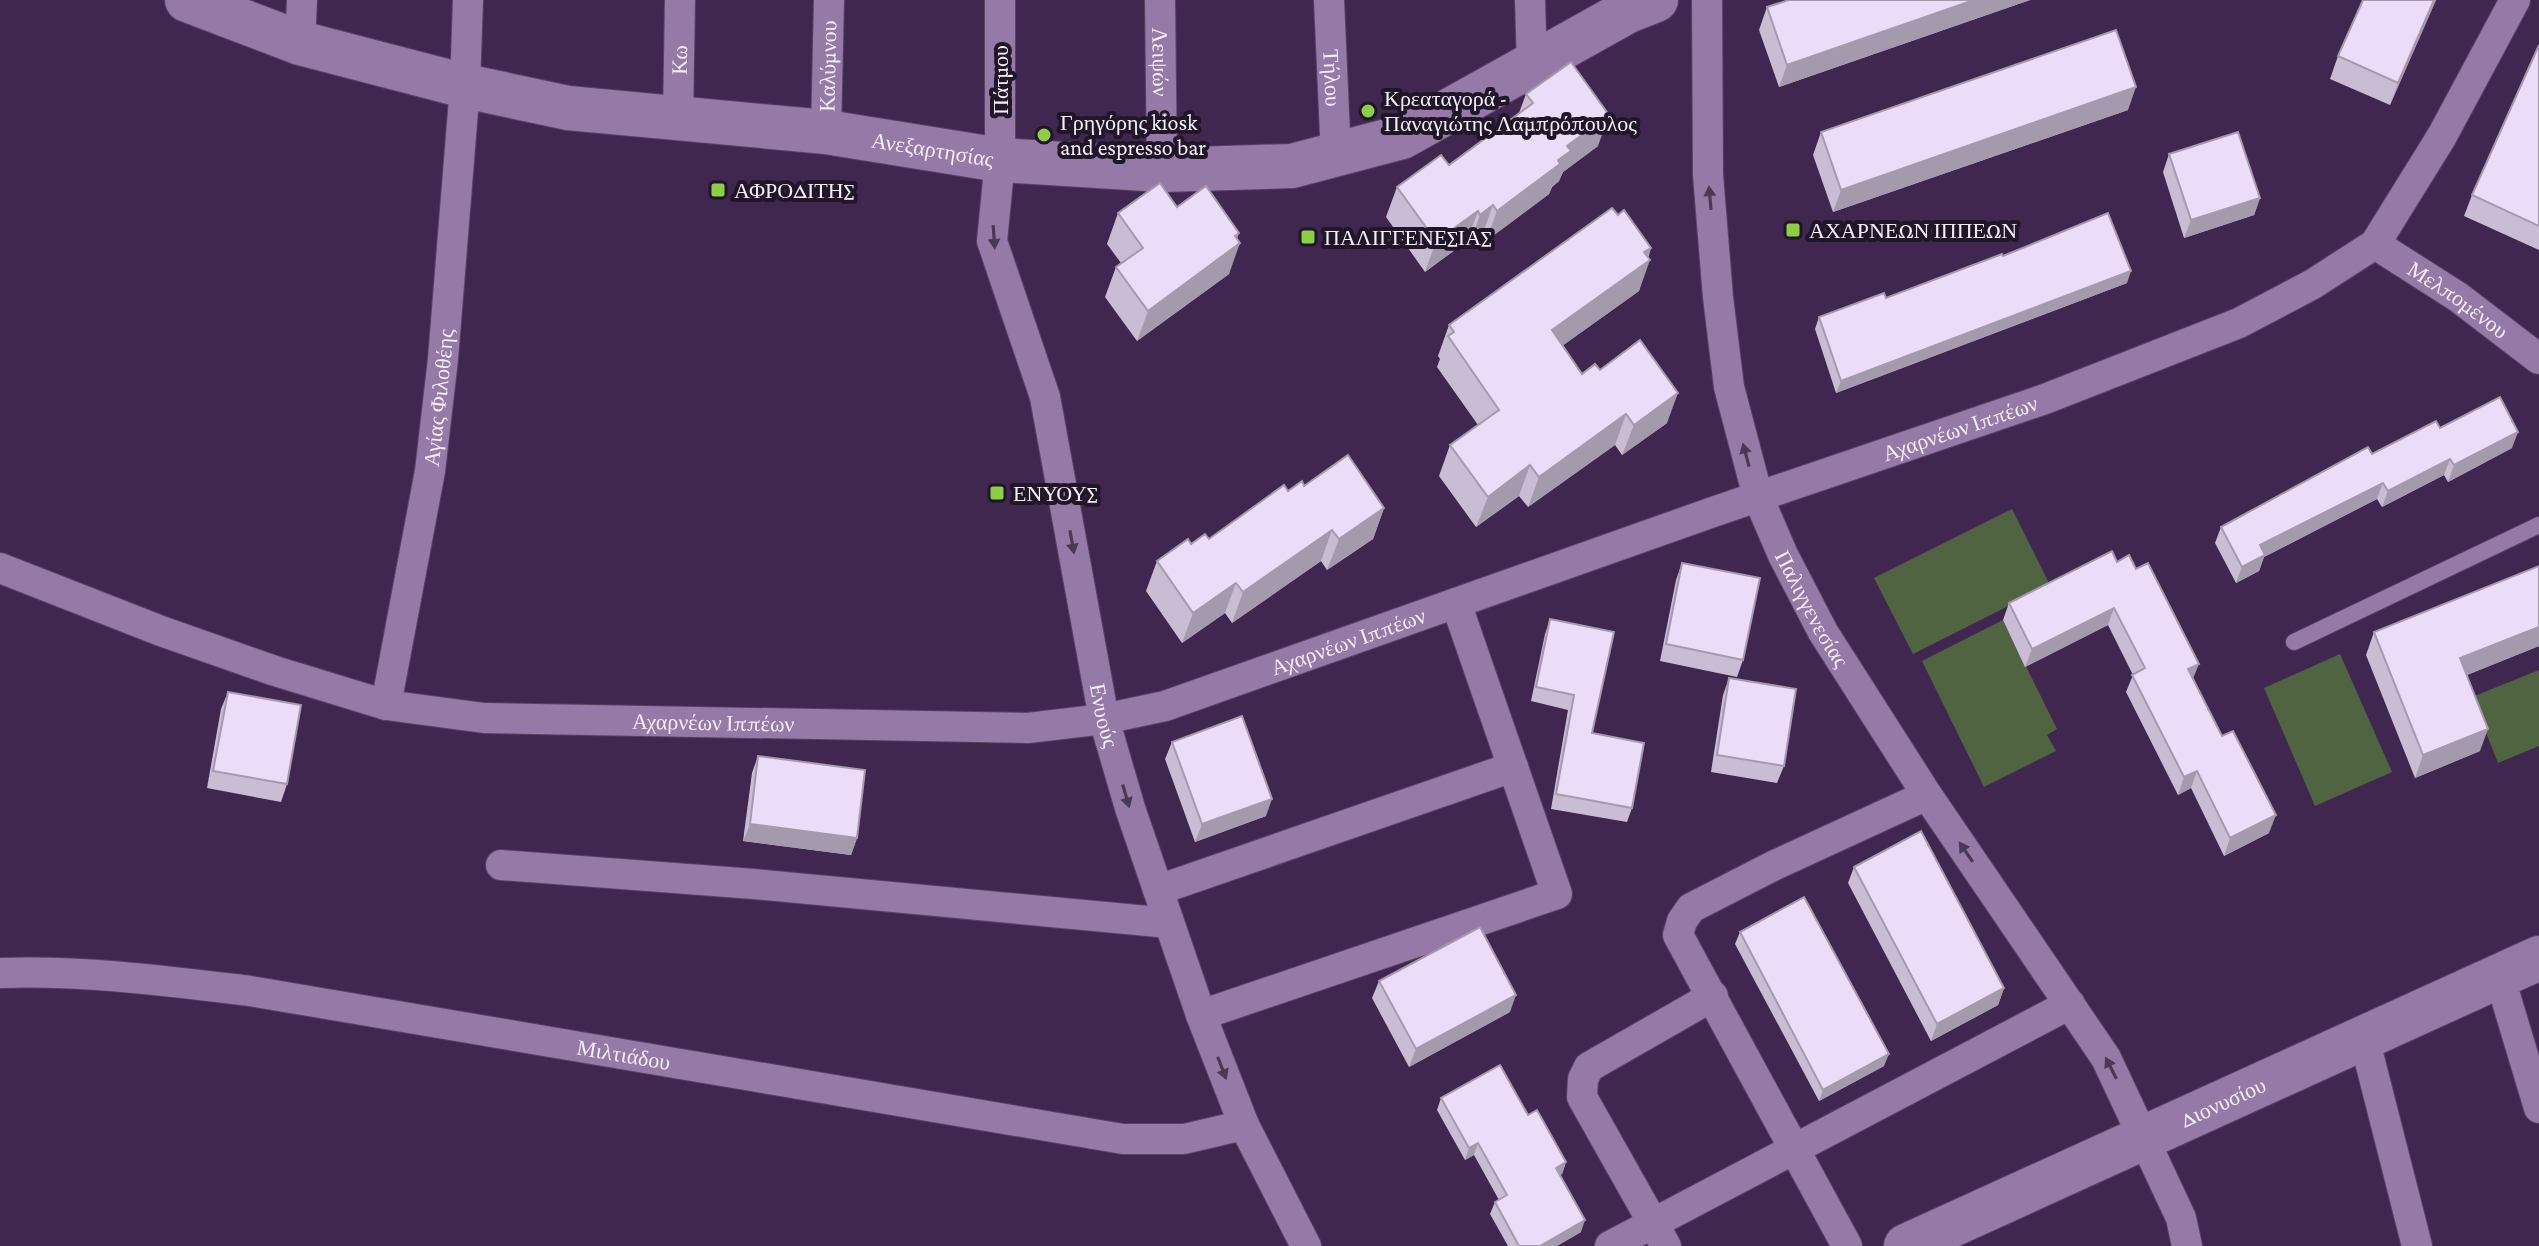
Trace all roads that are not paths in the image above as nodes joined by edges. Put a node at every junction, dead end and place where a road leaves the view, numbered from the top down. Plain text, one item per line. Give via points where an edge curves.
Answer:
1 (187, 0) edge
2 (302, 0) edge
3 (468, 0) edge
4 (680, 0) edge
5 (829, 0) edge
6 (1000, 0) edge
7 (1160, 0) edge
8 (1329, 0) edge
9 (1530, 0) edge
10 (1656, 0) edge
11 (1707, 0) edge
12 (2515, 0) edge
13 (300, 43) junction
14 (1532, 67) junction
15 (465, 86) junction
16 (678, 120) junction
17 (826, 132) junction
18 (1336, 157) junction
19 (1000, 160) junction
20 (1162, 170) junction
21 (2375, 244) junction
22 (2539, 359) edge
23 (1758, 497) junction
24 (2539, 525) edge
25 (0, 568) edge
26 (1456, 603) junction
27 (2294, 642) dead end
28 (386, 705) junction
29 (1104, 719) junction
30 (1513, 767) junction
31 (1927, 795) junction
32 (501, 865) dead end
33 (1158, 890) junction
34 (1169, 923) junction
35 (2539, 958) edge
36 (0, 973) edge
37 (2499, 975) junction
38 (1713, 996) junction
39 (2070, 1004) junction
40 (1201, 1015) junction
41 (2364, 1038) junction
42 (2539, 1108) edge
43 (1244, 1125) junction
44 (2144, 1138) junction
45 (1796, 1150) junction
46 (1660, 1234) edge
47 (1914, 1244) edge
48 (1306, 1246) edge
49 (1610, 1246) edge
50 (1847, 1246) edge
51 (2187, 1246) edge
52 (2417, 1246) edge

1 - 13 street, Ανεξαρτησίας
2 - 13 street
3 - 15 street, Αγίας Φιλοθέης
4 - 16 street, Κω
5 - 17 street, Καλύμνου
6 - 19 street, Πάτμου
7 - 20 street, Λειψών
8 - 18 street, Τήλου
9 - 14 street
10 - 14 street, Ανεξαρτησίας
23 -> 11 street, Παλιγγενεσίας via 1729,387 1718,297 1708,175
12 - 21 street, Αχαρνέων Ιππέων via 2442,136
13 - 15 street, Ανεξαρτησίας
14 - 18 street, Ανεξαρτησίας via 1402,137
15 - 16 street, Ανεξαρτησίας via 568,108
15 - 28 street, Αγίας Φιλοθέης via 430,471
16 - 17 street, Ανεξαρτησίας
17 - 19 street, Ανεξαρτησίας
18 - 20 street, Ανεξαρτησίας via 1292,166
19 - 20 street, Ανεξαρτησίας
19 -> 29 street, Ενυούς via 992,241 1045,397
21 - 22 street, Μελπομένου via 2458,297
21 - 23 street, Αχαρνέων Ιππέων via 2239,323 2045,399
23 - 26 street, Αχαρνέων Ιππέων
23 - 31 street, Παλιγγενεσίας via 1823,632
24 - 27 lane
25 - 28 street, Αχαρνέων Ιππέων via 161,631
26 - 29 street, Αχαρνέων Ιππέων via 1165,706
26 - 30 street
28 - 29 street, Αχαρνέων Ιππέων via 484,718 932,727 1028,728
29 -> 33 street, Ενυούς
30 - 33 street
30 - 40 street via 1557,894
31 - 38 street via 1691,908 1678,935
39 -> 31 street, Παλιγγενεσίας
32 - 34 street
33 - 34 street, Ενυούς
34 - 40 street, Ενυούς
35 - 37 street, Διονυσίου
36 - 43 street, Μιλτιάδου via 54,971 250,991 1123,1139 1184,1139
37 - 41 street, Διονυσίου
37 - 42 street
38 - 45 street
38 - 46 street via 1589,1067 1583,1079 1582,1097
44 -> 39 street, Παλιγγενεσίας via 2106,1058
39 - 45 street
40 -> 43 street, Ενυούς
41 - 44 street, Διονυσίου
41 - 52 street
43 - 48 street, Ενυούς
44 - 47 street, Διονυσίου
44 - 51 street, Παλιγγενεσίας via 2181,1218
45 - 46 street
45 - 50 street
46 - 49 street

